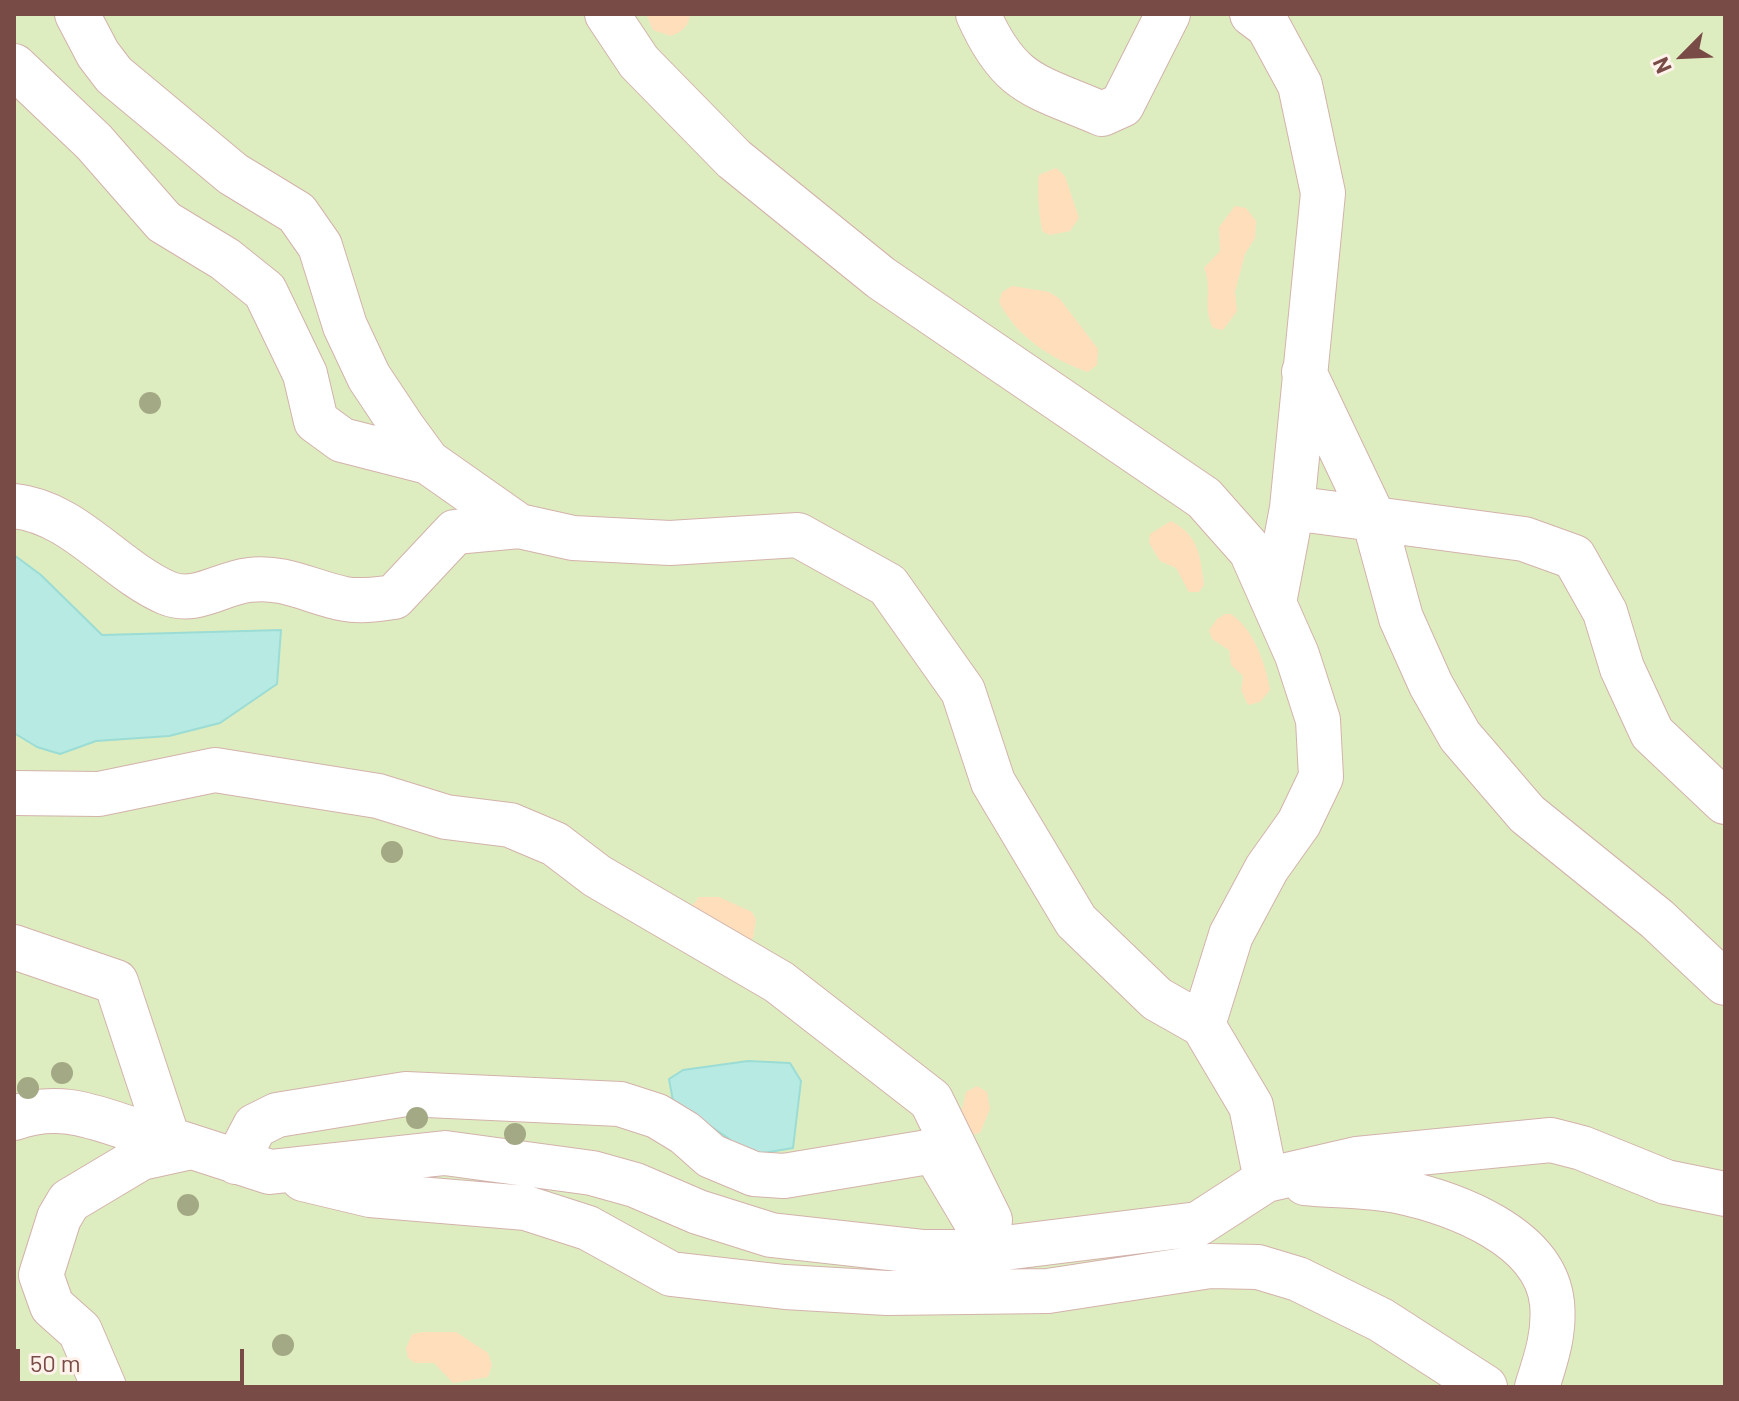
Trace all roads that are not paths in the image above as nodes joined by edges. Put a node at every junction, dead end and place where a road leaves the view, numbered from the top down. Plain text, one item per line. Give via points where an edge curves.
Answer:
1 (77, 14) edge
2 (607, 14) edge
3 (978, 14) edge
4 (1168, 14) edge
5 (1252, 14) edge
6 (14, 66) edge
7 (1304, 372) junction
8 (428, 462) junction
9 (14, 506) edge
10 (1292, 508) junction
11 (1374, 519) junction
12 (519, 526) junction
13 (1274, 603) junction
14 (14, 793) edge
15 (1725, 802) edge
16 (14, 947) edge
17 (1725, 983) edge
18 (1203, 1025) junction
19 (14, 1118) edge
20 (179, 1143) junction
21 (253, 1167) junction
22 (1266, 1180) junction
23 (1725, 1194) edge
24 (104, 1387) edge
25 (1485, 1387) edge
26 (1537, 1387) edge

1 - 8 lane via 114,75 233,174 297,213 320,246 345,326 369,377
2 - 13 lane via 639,62 734,159 881,278 1204,498 1251,551
3 - 4 lane via 1016,76 1102,114 1122,105
5 - 7 lane via 1268,26 1300,85 1323,193
6 - 8 lane via 94,142 164,222 265,291 305,374 316,421 342,440
7 - 10 lane
7 - 11 lane
8 - 12 lane
9 - 12 lane via 32,508 63,524 139,577 169,594 190,598 250,579 279,581 344,599 394,597 455,532
10 - 11 lane
10 - 13 lane
11 - 15 lane via 1524,539 1574,557 1605,612 1622,668 1652,733
11 - 17 lane via 1401,618 1460,736 1527,814 1657,919
12 - 18 lane via 625,542 705,543 798,535 888,585 963,691 993,782 1076,921 1157,999
13 - 18 lane via 1318,720 1321,777 1231,935
14 - 21 lane via 99,794 215,770 378,796 446,817 510,825 555,844 597,876 779,982 931,1100 990,1220 975,1220 934,1151 784,1176 754,1174 711,1156 657,1116 620,1104 406,1094 335,1104 277,1115 255,1126
16 - 20 lane via 116,982
18 - 22 lane via 1251,1106
19 - 20 lane via 41,1108 69,1111
20 - 21 lane
20 - 24 lane via 141,1158 69,1201 41,1275 52,1306 80,1331
21 - 22 lane via 445,1153 592,1173 771,1235 924,1252 972,1252 1198,1224
21 - 25 lane via 370,1195 526,1208 588,1228 671,1274 785,1287 887,1293 1048,1291 1210,1266 1258,1267 1298,1279 1381,1320
22 - 23 lane via 1357,1159 1551,1140 1666,1182
22 - 26 lane via 1396,1191 1494,1227 1536,1261 1552,1300 1552,1337

